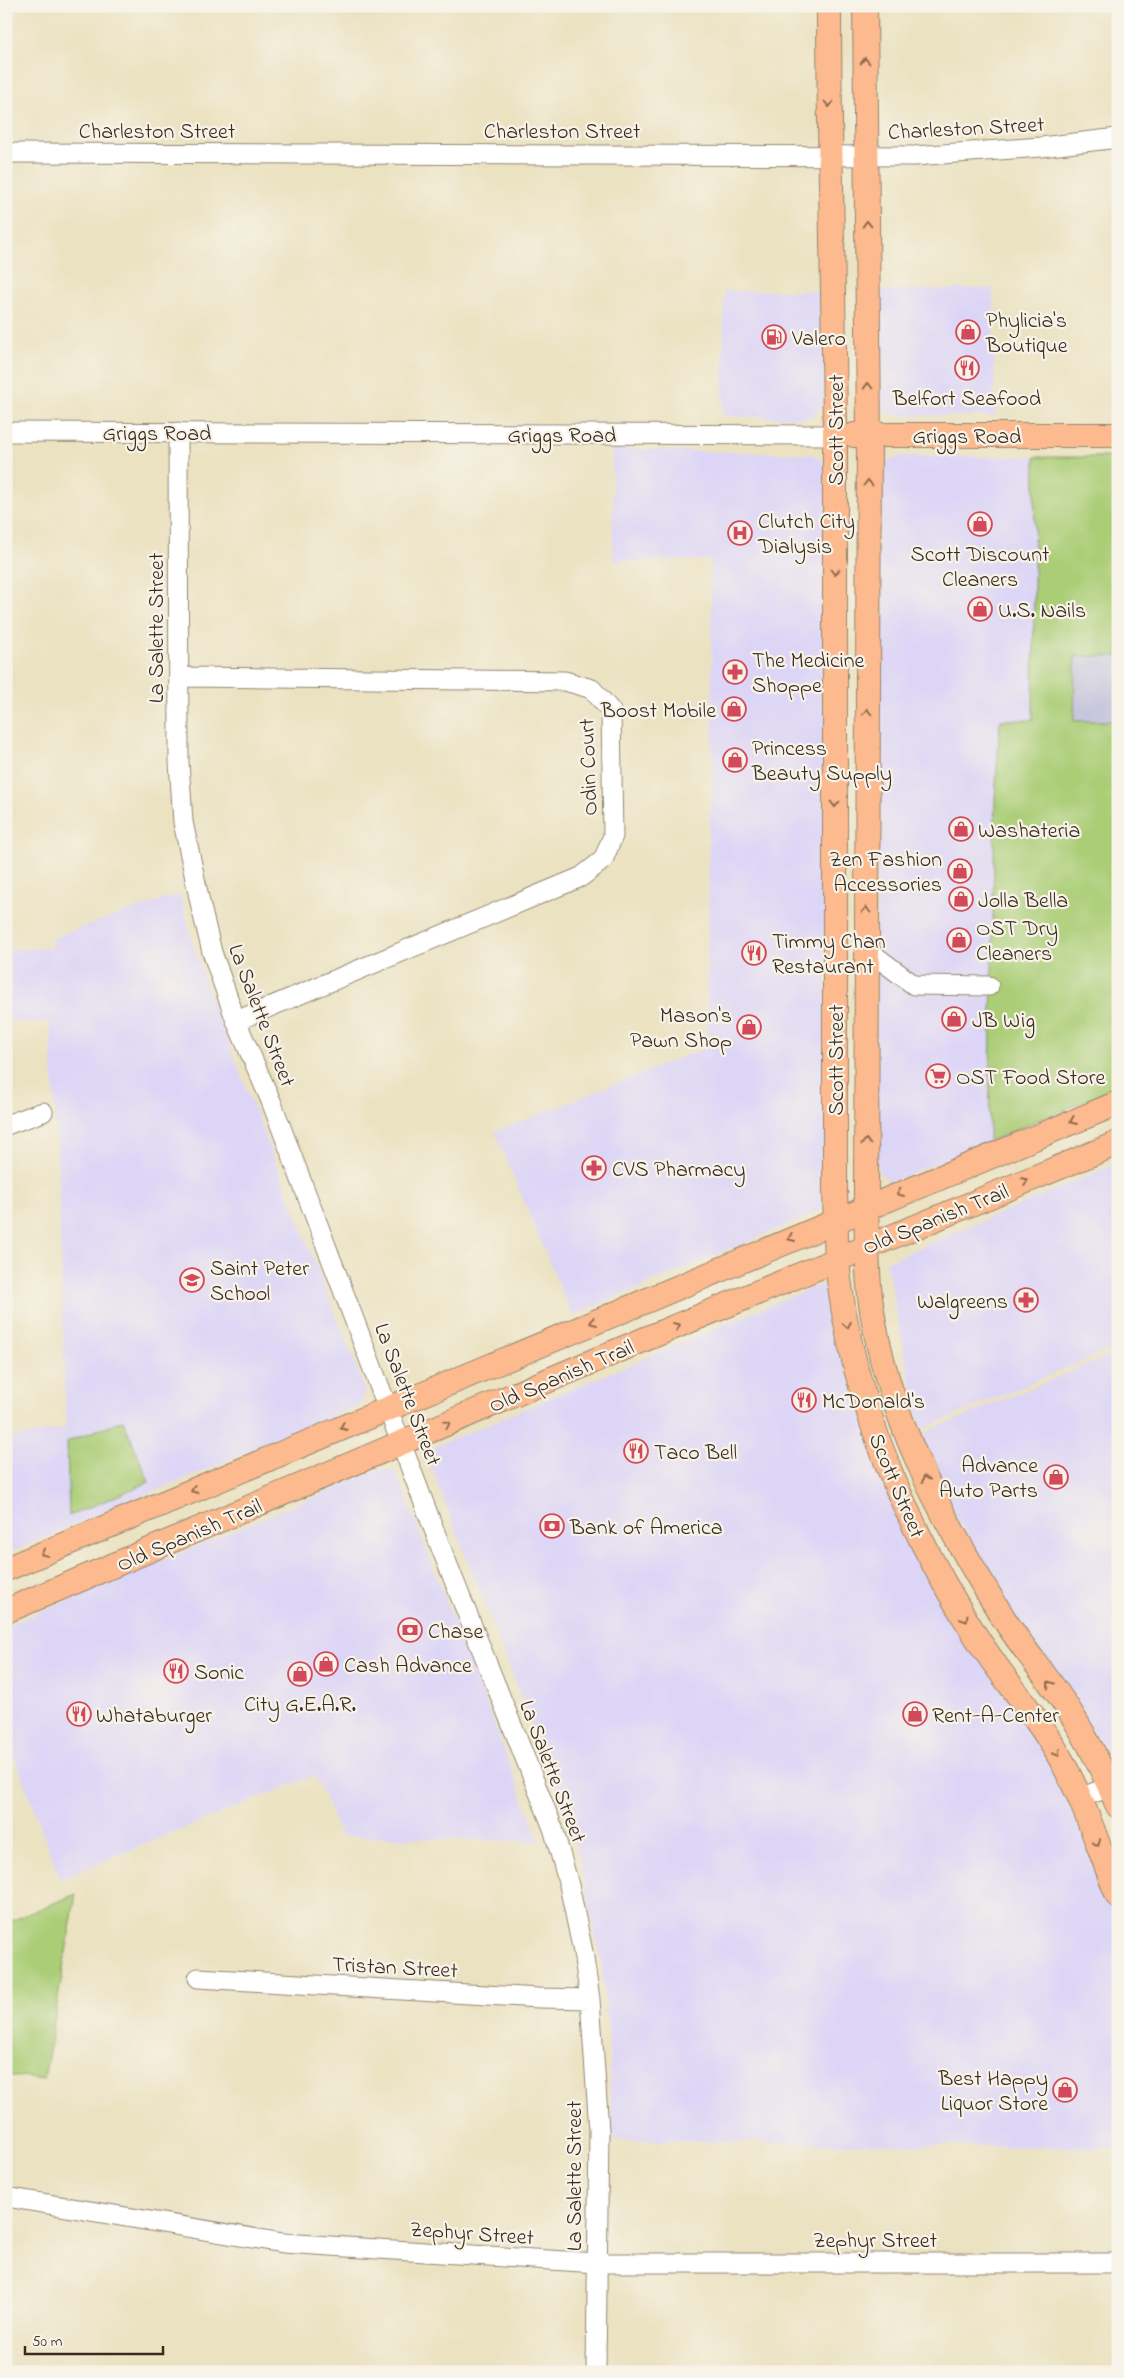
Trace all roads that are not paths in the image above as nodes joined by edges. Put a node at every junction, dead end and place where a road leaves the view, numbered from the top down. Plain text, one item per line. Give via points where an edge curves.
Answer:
1 (829, 6) edge
2 (864, 6) edge
3 (1118, 138) edge
4 (6, 153) edge
5 (829, 154) junction
6 (866, 155) junction
7 (6, 432) edge
8 (178, 432) junction
9 (835, 435) junction
10 (869, 435) junction
11 (1118, 435) edge
12 (179, 677) junction
13 (866, 949) junction
14 (836, 950) junction
15 (989, 986) dead end
16 (236, 1020) junction
17 (1118, 1103) edge
18 (43, 1112) dead end
19 (6, 1125) edge
20 (1118, 1143) edge
21 (1094, 1152) junction
22 (1118, 1153) edge
23 (866, 1208) junction
24 (836, 1219) junction
25 (867, 1246) junction
26 (838, 1258) junction
27 (626, 1308) junction
28 (643, 1340) junction
29 (388, 1408) junction
30 (402, 1443) junction
31 (94, 1532) junction
32 (964, 1553) junction
33 (108, 1568) junction
34 (6, 1570) edge
35 (940, 1577) junction
36 (6, 1612) edge
37 (1116, 1790) edge
38 (1079, 1798) junction
39 (1118, 1896) edge
40 (198, 1978) dead end
41 (590, 1999) junction
42 (6, 2197) edge
43 (597, 2263) junction
44 (1118, 2263) edge
45 (596, 2372) edge

1 -> 5 main road, Scott Street
6 -> 2 main road, Scott Street
3 - 6 street, Charleston Street via 914,156
4 - 5 street, Charleston Street
5 - 6 street, Charleston Street
5 - 9 main road, Scott Street
10 -> 6 main road, Scott Street
7 - 8 street, Griggs Road
8 - 9 street, Griggs Road
8 - 12 street, La Salette Street
9 - 10 main road, Griggs Road
9 -> 14 main road, Scott Street
10 - 11 main road, Griggs Road
13 -> 10 main road, Scott Street
12 - 16 street, La Salette Street via 183,822 212,952
12 - 16 street, Odin Court via 566,681 592,689 611,711 613,836 603,860 581,878
13 - 14 main road
13 - 15 street via 914,985
23 -> 13 main road, Scott Street
14 - 24 main road, Scott Street
16 - 29 street, La Salette Street via 271,1101
17 -> 23 main road, Old Spanish Trail
18 - 19 street
20 - 21 main road, Old Spanish Trail
21 - 22 main road
25 -> 21 main road, Old Spanish Trail
23 - 24 main road, Old Spanish Trail
23 - 25 main road, Scott Street
24 - 26 main road, Scott Street
24 -> 27 main road, Old Spanish Trail
25 - 26 main road, Old Spanish Trail
32 -> 25 main road, Scott Street via 918,1464 892,1393 870,1298
28 -> 26 main road, Old Spanish Trail
26 -> 35 main road, Scott Street via 838,1277 852,1355 868,1412 891,1478
27 - 28 main road
27 -> 29 main road, Old Spanish Trail
30 -> 28 main road, Old Spanish Trail
29 - 30 street, La Salette Street
29 -> 31 main road, Old Spanish Trail
30 - 33 main road, Old Spanish Trail
30 - 41 street, La Salette Street via 553,1828 573,1904
31 - 33 main road
31 -> 34 main road, Old Spanish Trail
32 - 35 main road
37 -> 32 main road, Scott Street via 1072,1714 1006,1621
33 - 36 main road, Old Spanish Trail
35 -> 38 main road, Scott Street via 978,1640 1042,1727
37 - 38 street
38 -> 39 main road, Scott Street
40 - 41 street, Tristan Street
41 - 43 street, La Salette Street via 599,2130
42 - 43 street, Zephyr Street via 283,2243
43 - 44 street, Zephyr Street
43 - 45 street, La Salette Street

